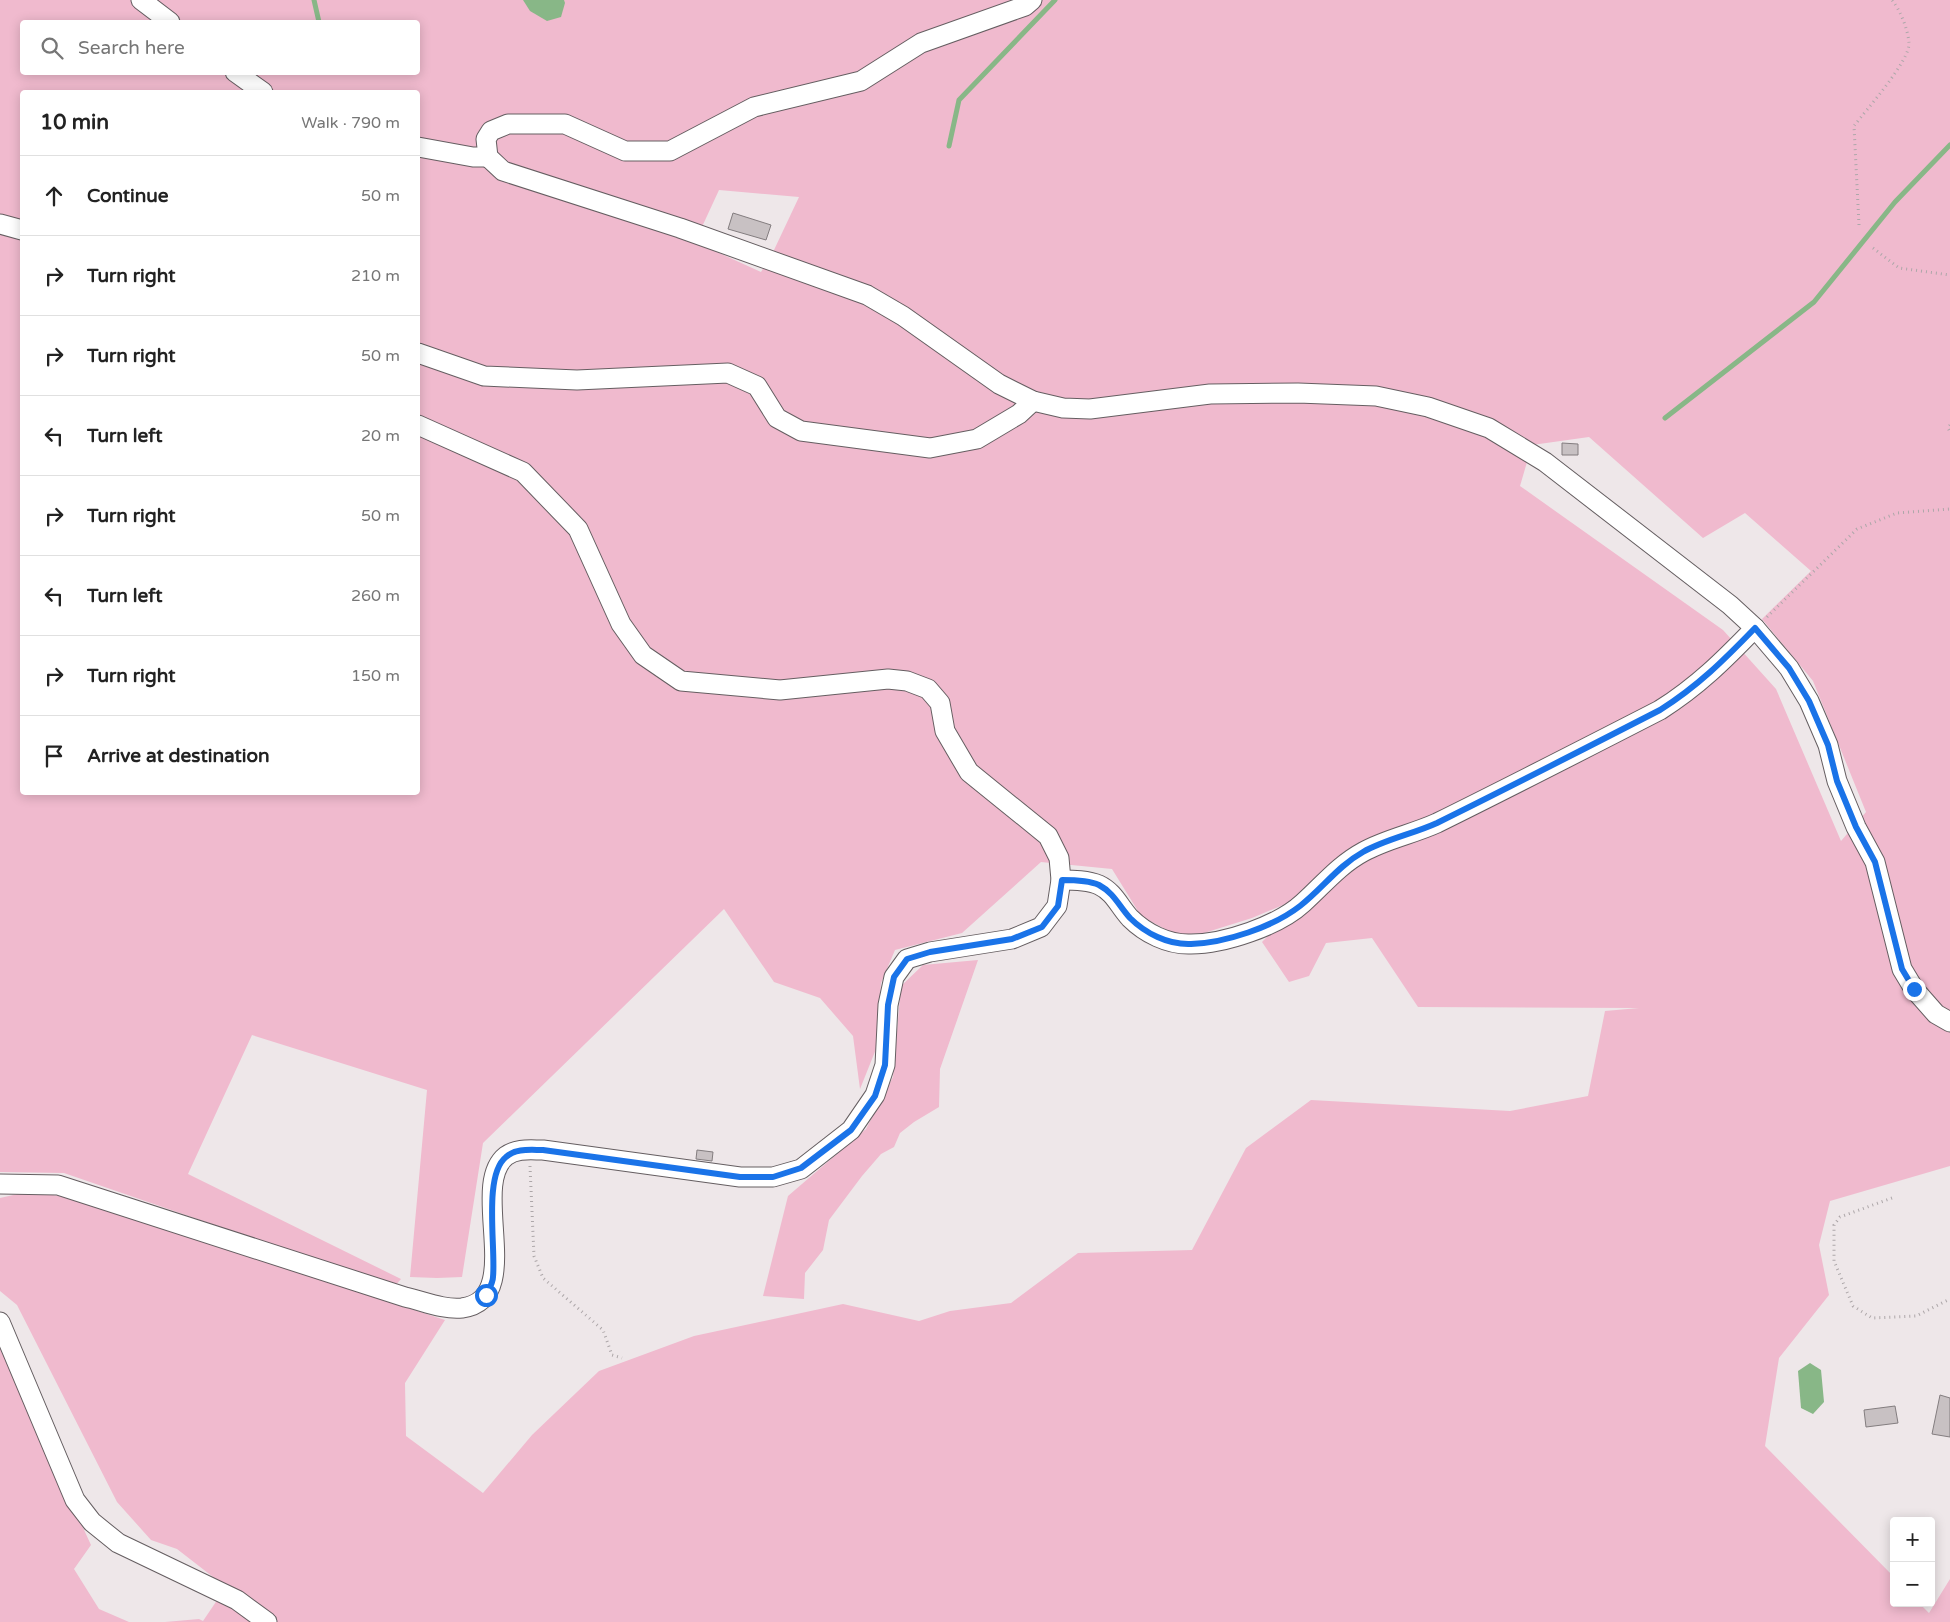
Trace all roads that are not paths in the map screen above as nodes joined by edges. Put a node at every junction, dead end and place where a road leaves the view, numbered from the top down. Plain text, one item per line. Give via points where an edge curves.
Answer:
1 (141, 0) edge
2 (1032, 0) edge
3 (167, 20) edge
4 (239, 75) edge
5 (260, 90) edge
6 (420, 148) edge
7 (488, 157) junction
8 (0, 224) edge
9 (20, 229) edge
10 (420, 353) edge
11 (1033, 401) junction
12 (420, 426) edge
13 (1755, 628) junction
14 (1062, 880) junction
15 (1950, 1022) edge
16 (0, 1184) edge
17 (0, 1322) edge
18 (268, 1622) edge

1 - 3 street
2 - 7 street via 1025,6 921,43 861,81 754,107 670,151 625,151 565,124 508,124 491,131 486,139
4 - 5 street
6 - 7 street
7 - 11 street via 503,171 680,228 867,295 903,316 999,384
8 - 9 street
10 - 11 street via 484,376 577,380 728,373 758,386 777,418 801,431 930,448 977,439 1019,414
11 - 13 street via 1063,408 1090,409 1210,394 1298,393 1376,396 1428,407 1488,428 1545,462 1730,605
12 - 14 street via 522,472 578,529 621,624 643,654 681,681 780,690 888,679 928,689 940,703 945,731 969,772 1048,836 1059,858
13 - 14 street via 1722,663 1688,692 1660,710 1434,824 1365,851 1343,864 1301,905 1281,919 1248,932 1206,943 1170,942 1151,934 1130,918 1112,894 1098,884
13 - 15 street via 1789,668 1809,701 1828,745 1837,781 1875,862 1902,969 1936,1014
14 - 16 street via 1058,906 1042,927 1012,939 930,952 907,959 894,977 888,1005 885,1065 875,1096 851,1130 801,1168 773,1177 740,1177 543,1150 519,1150 506,1156 498,1167 493,1185 494,1279 486,1295 475,1304 462,1308 406,1297 58,1185
17 - 18 street via 75,1500 92,1522 118,1542 237,1600

